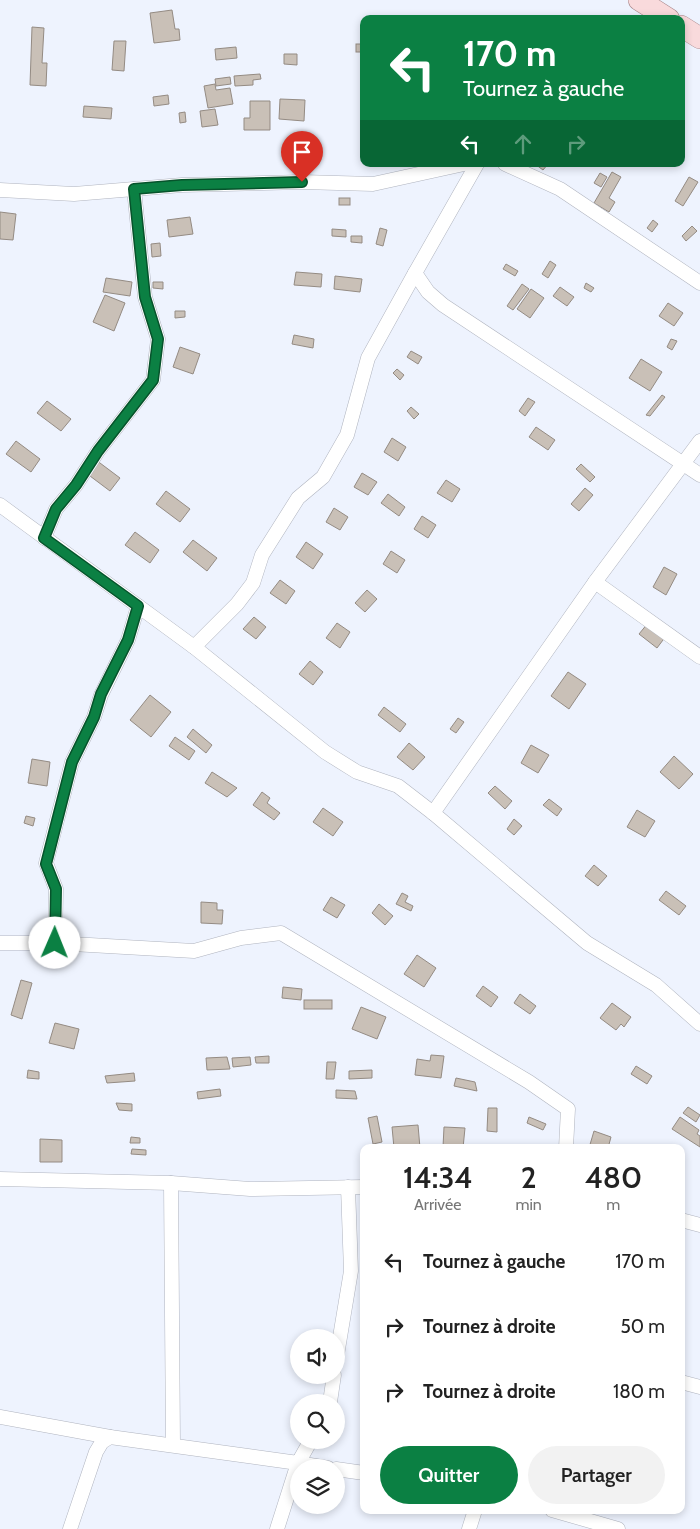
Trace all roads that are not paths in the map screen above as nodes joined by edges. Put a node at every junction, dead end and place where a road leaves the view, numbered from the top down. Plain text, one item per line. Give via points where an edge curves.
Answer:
1 (639, 0) edge
2 (663, 15) edge
3 (685, 29) edge
4 (700, 38) edge
5 (450, 167) edge
6 (475, 167) edge
7 (512, 167) edge
8 (134, 189) junction
9 (0, 190) edge
10 (415, 273) junction
11 (700, 283) edge
12 (700, 441) edge
13 (683, 463) junction
14 (700, 475) edge
15 (0, 505) edge
16 (44, 538) junction
17 (595, 582) junction
18 (138, 606) junction
19 (194, 646) junction
20 (700, 657) edge
21 (433, 813) junction
22 (0, 943) edge
23 (55, 943) junction
24 (700, 1024) edge
25 (566, 1144) edge
26 (0, 1179) edge
27 (171, 1183) junction
28 (348, 1187) junction
29 (360, 1187) edge
30 (685, 1221) edge
31 (700, 1225) edge
32 (341, 1329) edge
33 (685, 1383) edge
34 (700, 1387) edge
35 (0, 1418) edge
36 (110, 1437) junction
37 (173, 1445) junction
38 (290, 1462) edge
39 (345, 1470) edge
40 (360, 1472) edge
41 (290, 1488) edge
42 (474, 1514) edge
43 (565, 1514) edge
44 (70, 1529) edge
45 (277, 1529) edge
46 (469, 1529) edge
47 (615, 1529) edge

1 - 2 main road
3 - 4 main road
5 - 8 street via 373,184 302,182
6 - 10 street
7 - 11 street via 560,189
8 - 9 street via 74,194
8 - 16 street via 145,297 158,339 153,380 56,509
10 - 13 street via 442,305
10 - 19 street via 368,358 347,435 338,452 322,477 298,498 262,555 253,583 237,604
12 - 13 street
13 - 14 street
13 - 17 street
15 - 16 street
16 - 18 street
17 - 20 street
17 - 21 street
18 - 19 street
18 - 23 street via 128,640 72,762 46,864 56,889
19 - 21 street via 325,752 357,772 398,786
21 - 24 street via 587,943 656,985
22 - 23 street
23 - 25 street via 194,951 240,938 281,933 529,1082 568,1109
26 - 27 street
27 - 28 street via 250,1189
27 - 37 street
28 - 29 street
28 - 32 street via 351,1271
30 - 31 street
33 - 34 street
35 - 36 street
36 - 37 street
36 - 44 street via 96,1452
37 - 38 street
39 - 40 street
41 - 45 street
42 - 46 street
43 - 47 street

